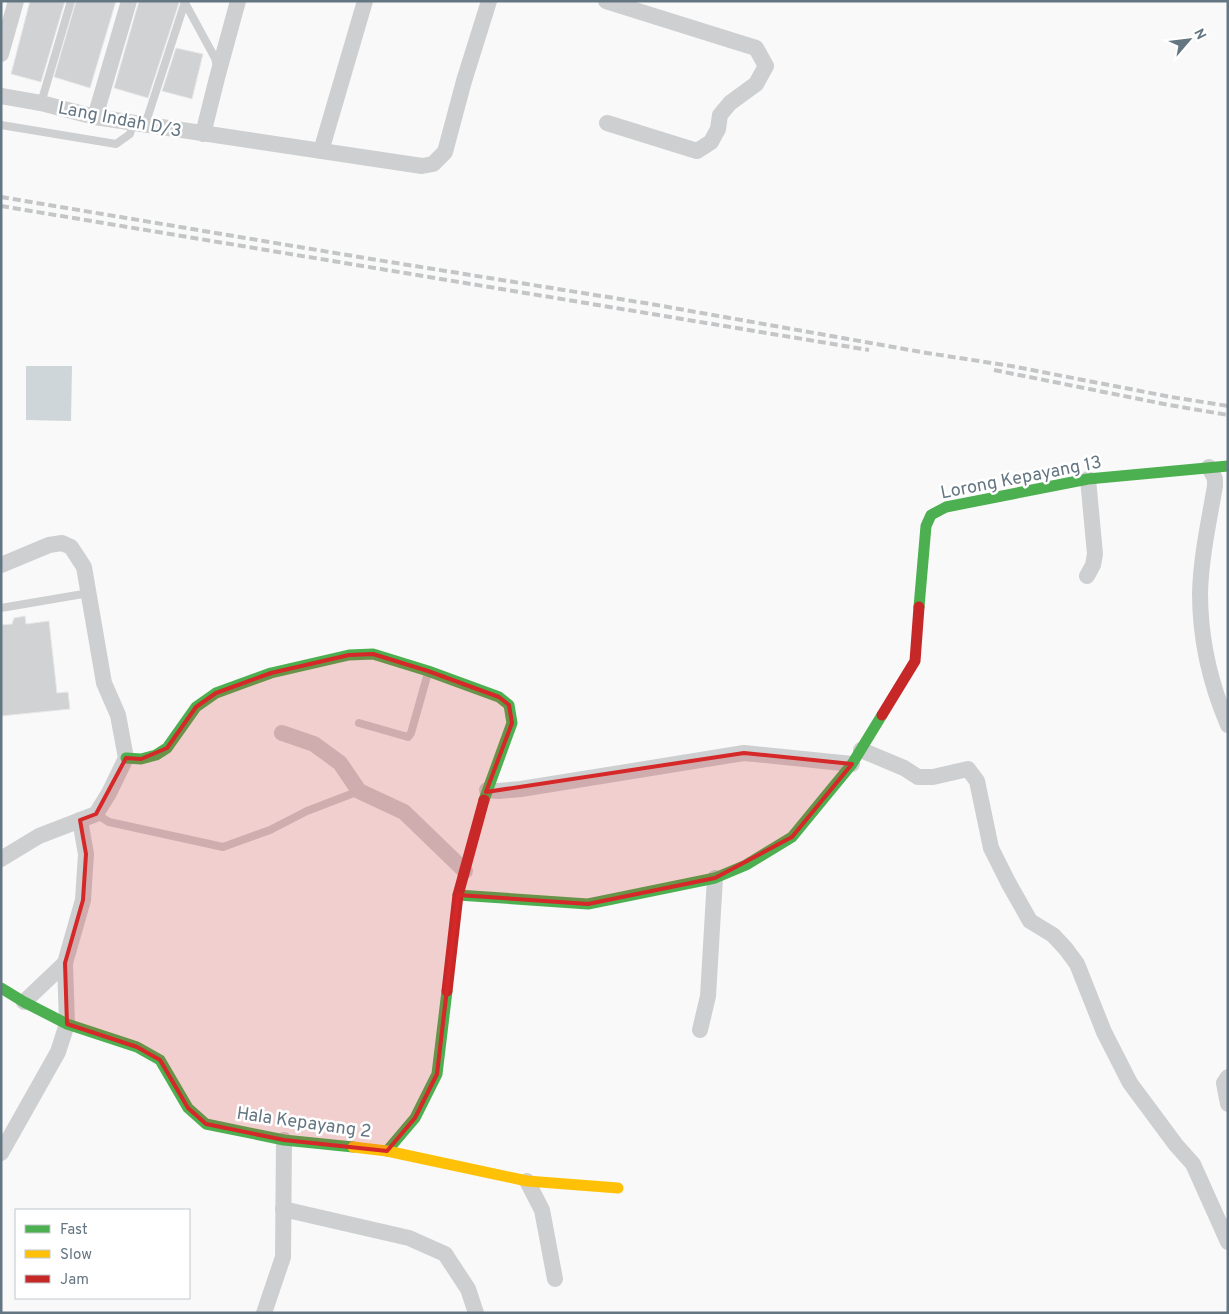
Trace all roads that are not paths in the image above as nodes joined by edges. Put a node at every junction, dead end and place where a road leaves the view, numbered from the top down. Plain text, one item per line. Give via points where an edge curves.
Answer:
1 (16, 1) edge
2 (71, 1) edge
3 (129, 1) edge
4 (184, 1) edge
5 (238, 1) edge
6 (365, 1) edge
7 (489, 1) edge
8 (606, 1) edge
9 (1, 54) edge
10 (217, 78) junction
11 (1, 96) edge
12 (41, 103) junction
13 (95, 117) junction
14 (607, 123) dead end
15 (139, 124) junction
16 (1, 125) edge
17 (203, 134) junction
18 (321, 151) junction
19 (1228, 466) edge
20 (1209, 467) junction
21 (1088, 479) junction
22 (1, 564) edge
23 (1087, 576) dead end
24 (89, 594) junction
25 (1, 608) edge
26 (428, 671) junction
27 (359, 723) dead end
28 (1228, 724) edge
29 (282, 734) dead end
30 (860, 750) junction
31 (126, 758) junction
32 (852, 764) junction
33 (487, 790) junction
34 (359, 791) junction
35 (96, 814) junction
36 (80, 820) junction
37 (1, 859) edge
38 (464, 871) junction
39 (715, 878) junction
40 (458, 895) junction
41 (65, 963) junction
42 (1, 988) edge
43 (24, 1002) junction
44 (67, 1024) junction
45 (700, 1030) dead end
46 (1228, 1077) edge
47 (1228, 1104) edge
48 (284, 1140) junction
49 (387, 1151) junction
50 (1, 1153) edge
51 (527, 1181) junction
52 (618, 1188) dead end
53 (283, 1209) junction
54 (1228, 1242) edge
55 (555, 1279) dead end
56 (264, 1313) edge
57 (476, 1313) edge

1 - 9 street
2 - 12 lane
3 - 13 street
4 - 10 lane via 215,58
4 - 15 lane
5 - 10 street
6 - 18 street
7 - 18 street, Lang Indah D/3 via 446,152 433,164 422,166
8 - 14 street via 756,48 766,66 756,84 730,103 720,115 718,129 711,142 697,151
10 - 17 street
11 - 12 street, Lang Indah D/3
12 - 13 street, Lang Indah D/3
13 - 15 street, Lang Indah D/3
15 - 16 lane via 116,144
15 - 17 street, Lang Indah D/3
17 - 18 street, Lang Indah D/3
19 - 20 street, Lorong Kepayang 13
20 - 21 street, Lorong Kepayang 13
20 - 28 street via 1215,486 1202,572 1201,611 1208,669
21 - 23 street via 1095,554
21 - 30 street, Lorong Kepayang 13 via 946,507 931,514 926,526 915,660
22 - 24 street via 62,543 71,547 84,567
24 - 25 lane
24 - 31 street via 104,683 118,715
26 - 27 lane via 408,737
26 - 31 street via 373,654 349,655 272,673 216,693 196,707 168,748 156,755
26 - 33 street via 499,697 509,705 512,723
29 - 34 street via 314,744 340,763
30 - 32 street, Lorong Kepayang 13
30 - 54 street via 918,777 968,769 977,780 991,848 1013,891 1030,921 1053,935 1077,964 1104,1032 1130,1083 1192,1164
31 - 35 street
32 - 33 street via 744,753 521,789
32 - 39 street, Lorong Kepayang 13 via 792,837 746,865
33 - 38 street
34 - 35 lane via 224,847 110,822
34 - 38 street via 404,812
35 - 36 street
36 - 37 street via 39,836
36 - 41 street via 86,854 83,900
38 - 40 street
39 - 40 street, Lorong Kepayang 13 via 588,904
39 - 45 street via 708,996
40 - 49 street via 437,1074 415,1118
41 - 43 street
41 - 44 street
42 - 43 street, Hala Kepayang 2
43 - 44 street, Hala Kepayang 2
44 - 48 street, Hala Kepayang 2 via 136,1047 160,1060 188,1108 206,1124
44 - 50 street via 58,1052
46 - 47 street via 1224,1083
48 - 49 street, Hala Kepayang 2
48 - 53 street
49 - 51 street, Hala Kepayang 2
51 - 52 street, Hala Kepayang 2
51 - 55 street via 542,1210
53 - 56 street via 283,1257
53 - 57 street via 410,1238 445,1254 468,1289

